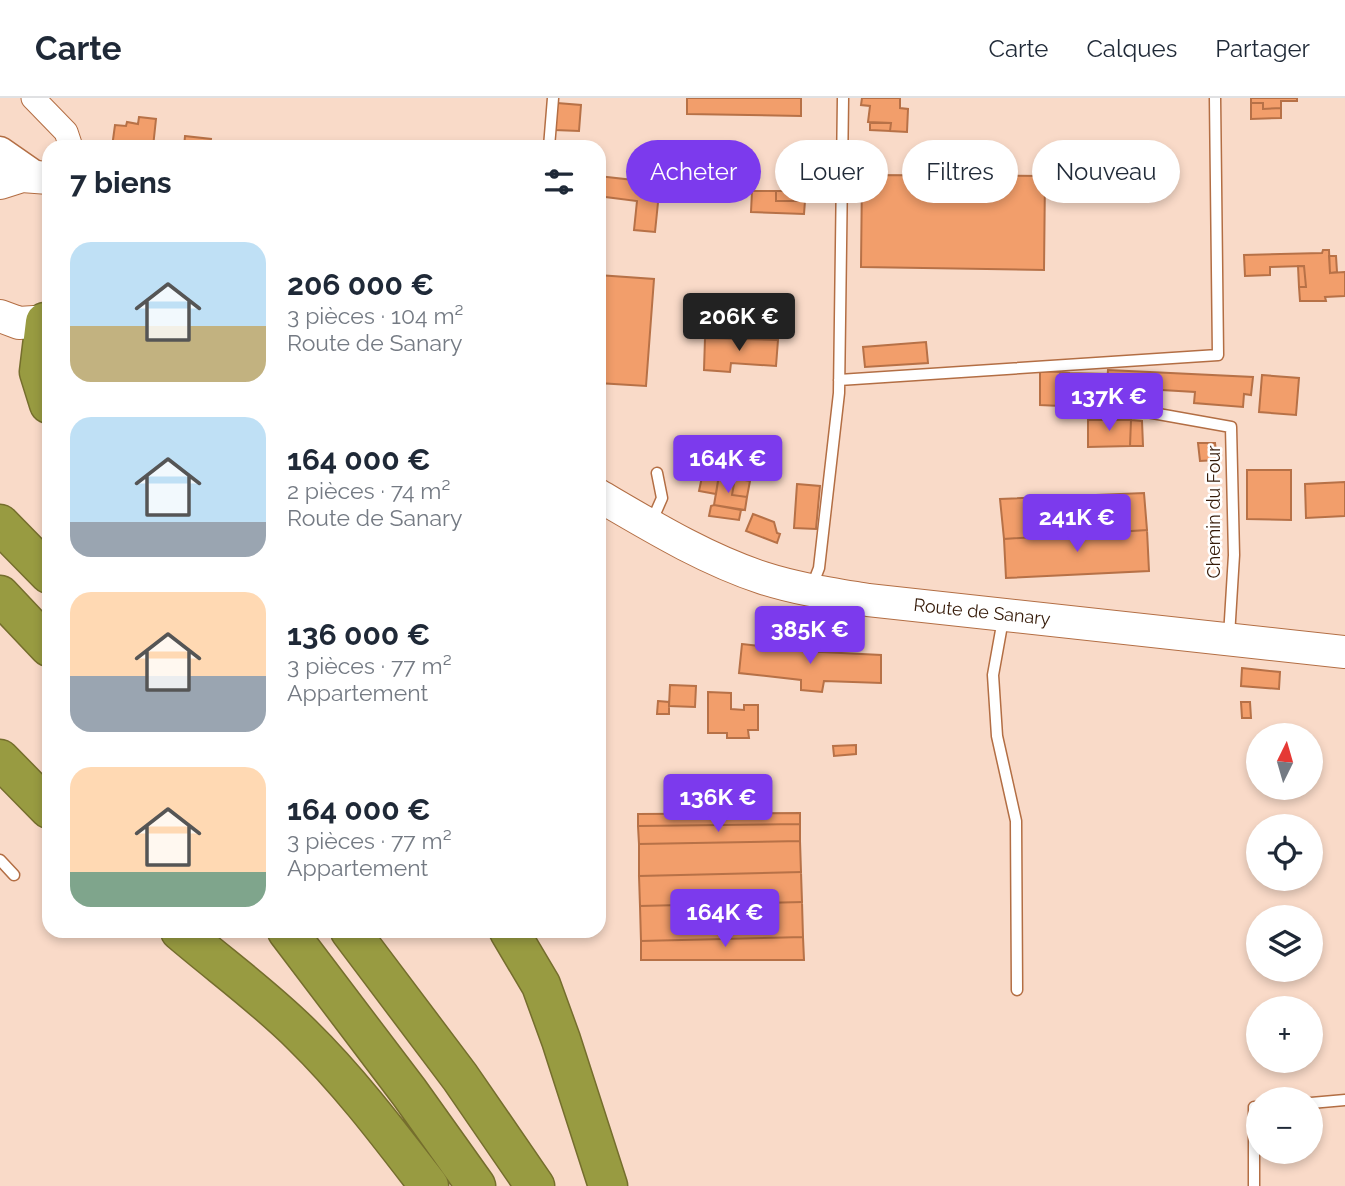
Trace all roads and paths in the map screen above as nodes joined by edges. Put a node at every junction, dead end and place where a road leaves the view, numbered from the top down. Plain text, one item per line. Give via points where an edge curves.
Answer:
1 (33, 98) edge
2 (553, 98) edge
3 (843, 98) edge
4 (1215, 98) edge
5 (69, 140) edge
6 (550, 140) edge
7 (0, 150) edge
8 (42, 176) edge
9 (42, 177) edge
10 (0, 183) edge
11 (0, 316) edge
12 (42, 321) edge
13 (42, 353) edge
14 (839, 380) junction
15 (42, 382) edge
16 (1147, 412) dead end
17 (657, 473) dead end
18 (606, 500) edge
19 (606, 515) edge
20 (0, 524) edge
21 (650, 526) junction
22 (42, 567) edge
23 (810, 591) junction
24 (0, 595) edge
25 (1002, 625) junction
26 (1229, 639) junction
27 (42, 640) edge
28 (1345, 652) edge
29 (1345, 665) edge
30 (0, 759) edge
31 (42, 802) edge
32 (0, 860) edge
33 (14, 875) dead end
34 (189, 938) edge
35 (292, 938) edge
36 (355, 938) edge
37 (513, 938) edge
38 (1017, 990) dead end
39 (1345, 1100) edge
40 (1323, 1101) edge
41 (1254, 1164) edge
42 (429, 1186) edge
43 (476, 1186) edge
44 (535, 1186) edge
45 (608, 1186) edge
46 (1254, 1186) edge

1 - 5 street
2 - 6 lane
3 - 14 lane
4 - 14 lane via 1218,355
7 - 8 street
9 - 10 main road via 22,176
11 - 12 main road via 19,323
13 - 15 highway
14 - 23 lane via 819,568
16 - 26 lane, Chemin du Four via 1231,426 1234,555
17 - 21 lane via 662,498
18 - 21 main road, Route de Sanary
19 - 25 main road, Route de Sanary via 760,590 809,603
20 - 22 highway
21 - 23 main road, Route de Sanary via 761,577
23 - 26 main road, Route de Sanary
24 - 27 highway
25 - 29 main road, Route de Sanary
25 - 38 lane via 993,675 997,736 1016,821
26 - 28 main road, Route de Sanary
30 - 31 highway
32 - 33 lane
34 - 42 highway via 303,1035
35 - 43 highway
36 - 44 highway
37 - 45 highway via 541,985
39 - 40 lane
41 - 46 lane

